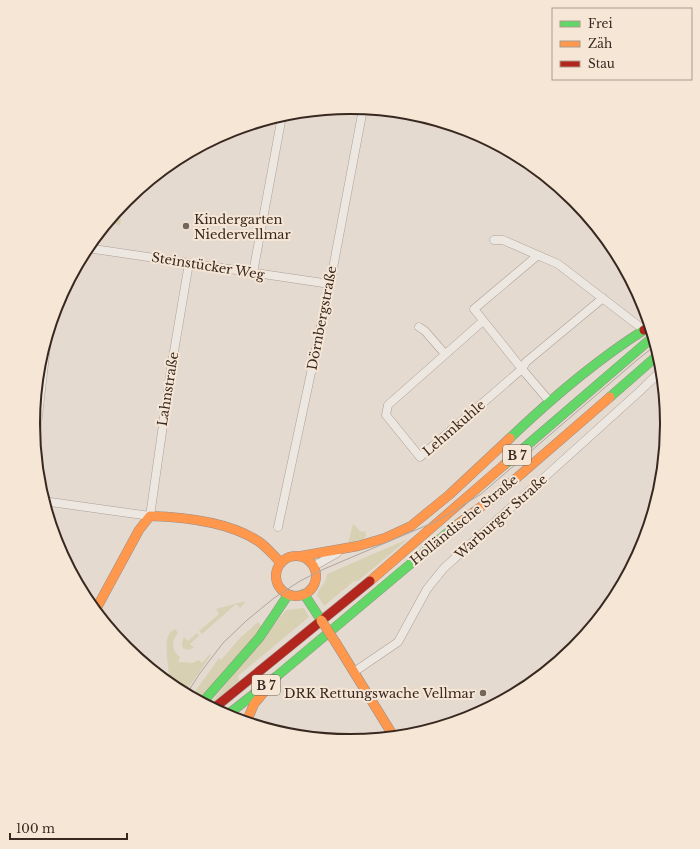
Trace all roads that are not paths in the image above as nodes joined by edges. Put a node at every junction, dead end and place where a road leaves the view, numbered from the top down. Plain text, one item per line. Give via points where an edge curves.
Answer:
1 (362, 115) edge
2 (281, 122) edge
3 (494, 240) dead end
4 (94, 249) edge
5 (537, 256) junction
6 (189, 263) junction
7 (253, 273) junction
8 (330, 284) junction
9 (603, 298) junction
10 (483, 321) junction
11 (644, 326) edge
12 (419, 327) dead end
13 (645, 329) edge
14 (648, 341) edge
15 (445, 354) junction
16 (653, 359) edge
17 (522, 369) junction
18 (656, 376) edge
19 (550, 402) junction
20 (50, 502) edge
21 (150, 516) junction
22 (278, 527) dead end
23 (341, 550) junction
24 (301, 556) junction
25 (280, 562) junction
26 (314, 566) junction
27 (304, 594) junction
28 (288, 595) junction
29 (98, 605) edge
30 (354, 672) junction
31 (277, 676) junction
32 (206, 699) edge
33 (218, 705) edge
34 (232, 711) edge
35 (248, 717) edge
36 (387, 725) junction
37 (388, 732) edge
38 (391, 732) edge

1 - 8 street, Dörnbergstraße
2 - 7 street
3 - 5 street via 503,240
4 - 6 street, Steinstücker Weg
5 - 9 street via 558,264
5 - 10 street via 474,309
6 - 7 street, Steinstücker Weg
6 - 21 street, Lahnstraße
7 - 8 street, Steinstücker Weg
8 - 22 street, Dörnbergstraße
9 - 11 street
9 - 17 street via 526,362
10 - 15 street, Lehmkuhle
10 - 17 street
12 - 15 street
13 - 19 main road via 620,344
14 - 33 main road, Holländische Straße / B 7 via 360,589
15 - 17 street, Lehmkuhle via 388,405 386,415 420,457
16 - 31 main road, Holländische Straße / B 7 via 498,494 455,526
17 - 19 street
18 - 30 street, Warburger Straße via 444,568 427,589 398,642
19 - 23 main road via 441,503 413,525 380,540
20 - 21 street
21 - 25 main road via 212,523 239,532 258,541
21 - 29 main road via 139,530
23 - 24 main road
23 - 26 street
24 - 25 main road via 290,556
24 - 26 main road
25 - 28 main road via 276,572 276,583
26 - 27 main road via 315,582
27 - 28 main road
27 - 30 main road, bridge
28 - 32 main road via 261,635
30 - 36 main road
31 - 34 main road, B 7
31 - 35 main road via 254,704
36 - 37 main road
36 - 38 main road

